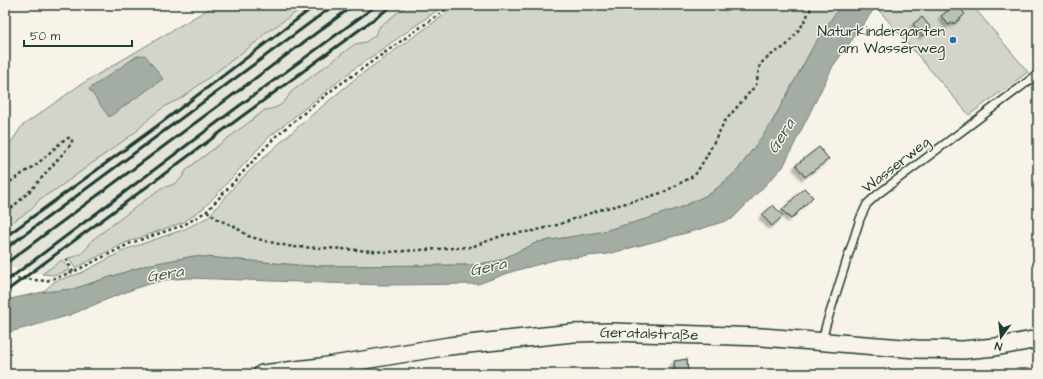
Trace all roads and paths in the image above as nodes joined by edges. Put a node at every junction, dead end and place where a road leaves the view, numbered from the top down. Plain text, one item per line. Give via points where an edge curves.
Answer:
1 (452, 5) edge
2 (813, 5) edge
3 (1038, 74) edge
4 (5, 185) edge
5 (207, 211) junction
6 (5, 214) edge
7 (66, 259) dead end
8 (73, 272) junction
9 (5, 276) edge
10 (1038, 339) edge
11 (822, 342) junction
12 (262, 374) edge

1 - 5 path via 332,90 276,136
2 - 5 path via 786,46 760,64 756,85 725,121 694,174 664,192 557,225 504,235 471,247 387,252 293,247 265,241 248,236
3 - 11 lane, Wasserweg via 867,204 828,317
4 - 6 path via 36,165 66,138 72,139 72,143 32,189
5 - 8 path via 184,225 131,243
7 - 8 path
8 - 9 path via 46,281
10 - 11 street, Geratalstraße via 963,350
11 - 12 street, Geratalstraße via 762,337 573,333 449,346

